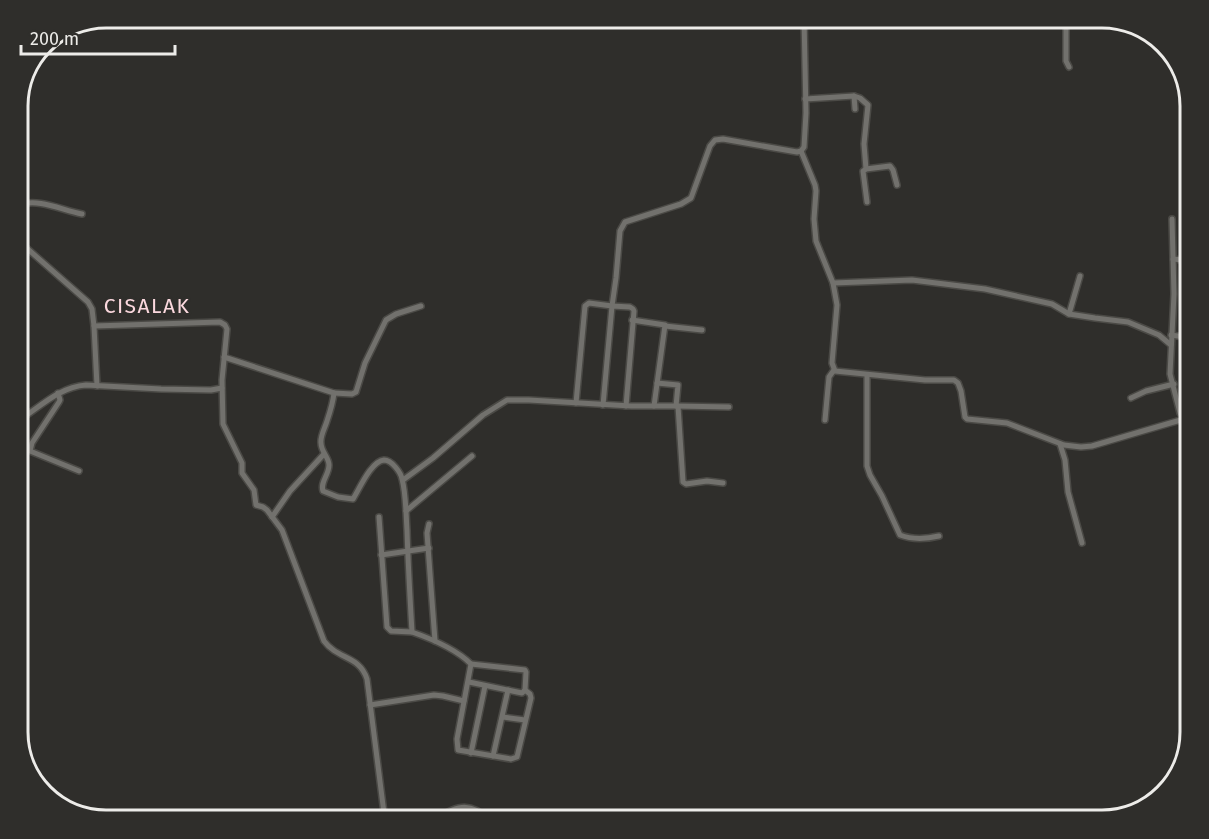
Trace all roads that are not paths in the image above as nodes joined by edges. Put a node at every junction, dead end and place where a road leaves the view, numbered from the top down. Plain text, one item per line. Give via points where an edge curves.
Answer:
1 (804, 29) edge
2 (1066, 29) edge
3 (1069, 67) dead end
4 (854, 96) junction
5 (806, 99) junction
6 (855, 109) dead end
7 (801, 151) junction
8 (866, 168) junction
9 (897, 185) dead end
10 (29, 202) edge
11 (867, 202) dead end
12 (82, 214) dead end
13 (1172, 219) dead end
14 (29, 249) edge
15 (1173, 259) junction
16 (1180, 260) edge
17 (1080, 276) dead end
18 (833, 283) junction
19 (421, 306) dead end
20 (612, 306) junction
21 (1069, 314) junction
22 (632, 320) junction
23 (94, 326) junction
24 (665, 326) junction
25 (702, 330) dead end
26 (1172, 335) junction
27 (1180, 336) edge
28 (1171, 345) junction
29 (224, 357) junction
30 (834, 370) junction
31 (867, 375) junction
32 (657, 383) junction
33 (1174, 384) junction
34 (97, 386) junction
35 (222, 388) junction
36 (58, 393) junction
37 (334, 393) junction
38 (1131, 398) dead end
39 (576, 403) junction
40 (603, 405) junction
41 (626, 406) junction
42 (654, 406) junction
43 (677, 406) junction
44 (729, 407) dead end
45 (29, 413) edge
46 (1180, 413) edge
47 (825, 420) dead end
48 (1180, 420) edge
49 (1060, 444) junction
50 (324, 454) junction
51 (472, 456) dead end
52 (79, 471) dead end
53 (403, 480) junction
54 (723, 483) dead end
55 (406, 511) junction
56 (272, 516) junction
57 (379, 517) dead end
58 (429, 524) dead end
59 (939, 536) dead end
60 (1082, 543) dead end
61 (429, 548) junction
62 (408, 551) junction
63 (381, 555) junction
64 (412, 632) junction
65 (435, 641) junction
66 (471, 664) junction
67 (469, 682) junction
68 (485, 686) junction
69 (508, 690) junction
70 (525, 690) junction
71 (464, 701) junction
72 (370, 705) junction
73 (503, 717) junction
74 (525, 720) junction
75 (471, 753) junction
76 (493, 756) junction
77 (384, 810) edge
78 (453, 810) edge
79 (479, 810) edge

1 - 5 street
2 - 3 street
4 - 5 street
4 - 6 street
4 - 8 street via 868,105
5 - 7 street
7 - 18 street via 816,191 817,245
7 - 20 street via 723,139 713,142 691,198 622,225
8 - 9 street via 890,166
8 - 11 street via 863,171
10 - 12 street
13 - 15 street
14 - 23 street via 88,302
15 - 16 street
15 - 26 street
17 - 21 street
18 - 21 street via 912,280 985,289 1052,304
18 - 30 street via 837,309
19 - 37 street via 386,320 356,392
20 - 22 street via 633,309
20 - 39 street via 585,306
20 - 40 street
21 - 28 street via 1128,322 1159,335
22 - 24 street
22 - 41 street
23 - 29 street via 223,322 227,329
23 - 34 street
24 - 25 street
24 - 32 street
26 - 27 street
26 - 28 street
28 - 33 street via 1170,374
29 - 35 street
29 - 37 street
30 - 31 street
30 - 47 street via 829,376
31 - 49 street via 954,380 961,391 967,419 1007,423
31 - 59 street via 870,475 900,535 926,539
32 - 42 street
32 - 43 street via 678,386
33 - 38 street
33 - 46 street
34 - 35 street
34 - 36 street via 75,385
35 - 56 street via 223,424 242,464 242,473 254,490 256,506
36 - 45 street
36 - 52 street via 60,400 30,451
37 - 50 street via 321,437
39 - 40 street
39 - 53 street via 507,400
40 - 41 street
41 - 42 street
42 - 43 street
43 - 44 street
43 - 54 street via 683,482
48 - 49 street via 1092,446
49 - 60 street
50 - 53 street via 329,466 321,489 338,497 354,499 381,461 390,462
50 - 56 street
51 - 55 street
53 - 55 street
55 - 62 street
56 - 72 street via 282,530 324,641 361,666
57 - 63 street
58 - 61 street
61 - 62 street
61 - 65 street
62 - 63 street
62 - 64 street
63 - 64 street via 387,627 391,631
64 - 65 street
65 - 66 street
66 - 67 street
66 - 70 street via 525,670
67 - 68 street
67 - 71 street
68 - 69 street
68 - 75 street
69 - 70 street
69 - 73 street
70 - 74 street via 531,698
71 - 72 street via 434,695
71 - 75 street via 457,745 458,750
72 - 77 street
73 - 74 street
73 - 76 street
74 - 76 street via 517,757
75 - 76 street
78 - 79 street

